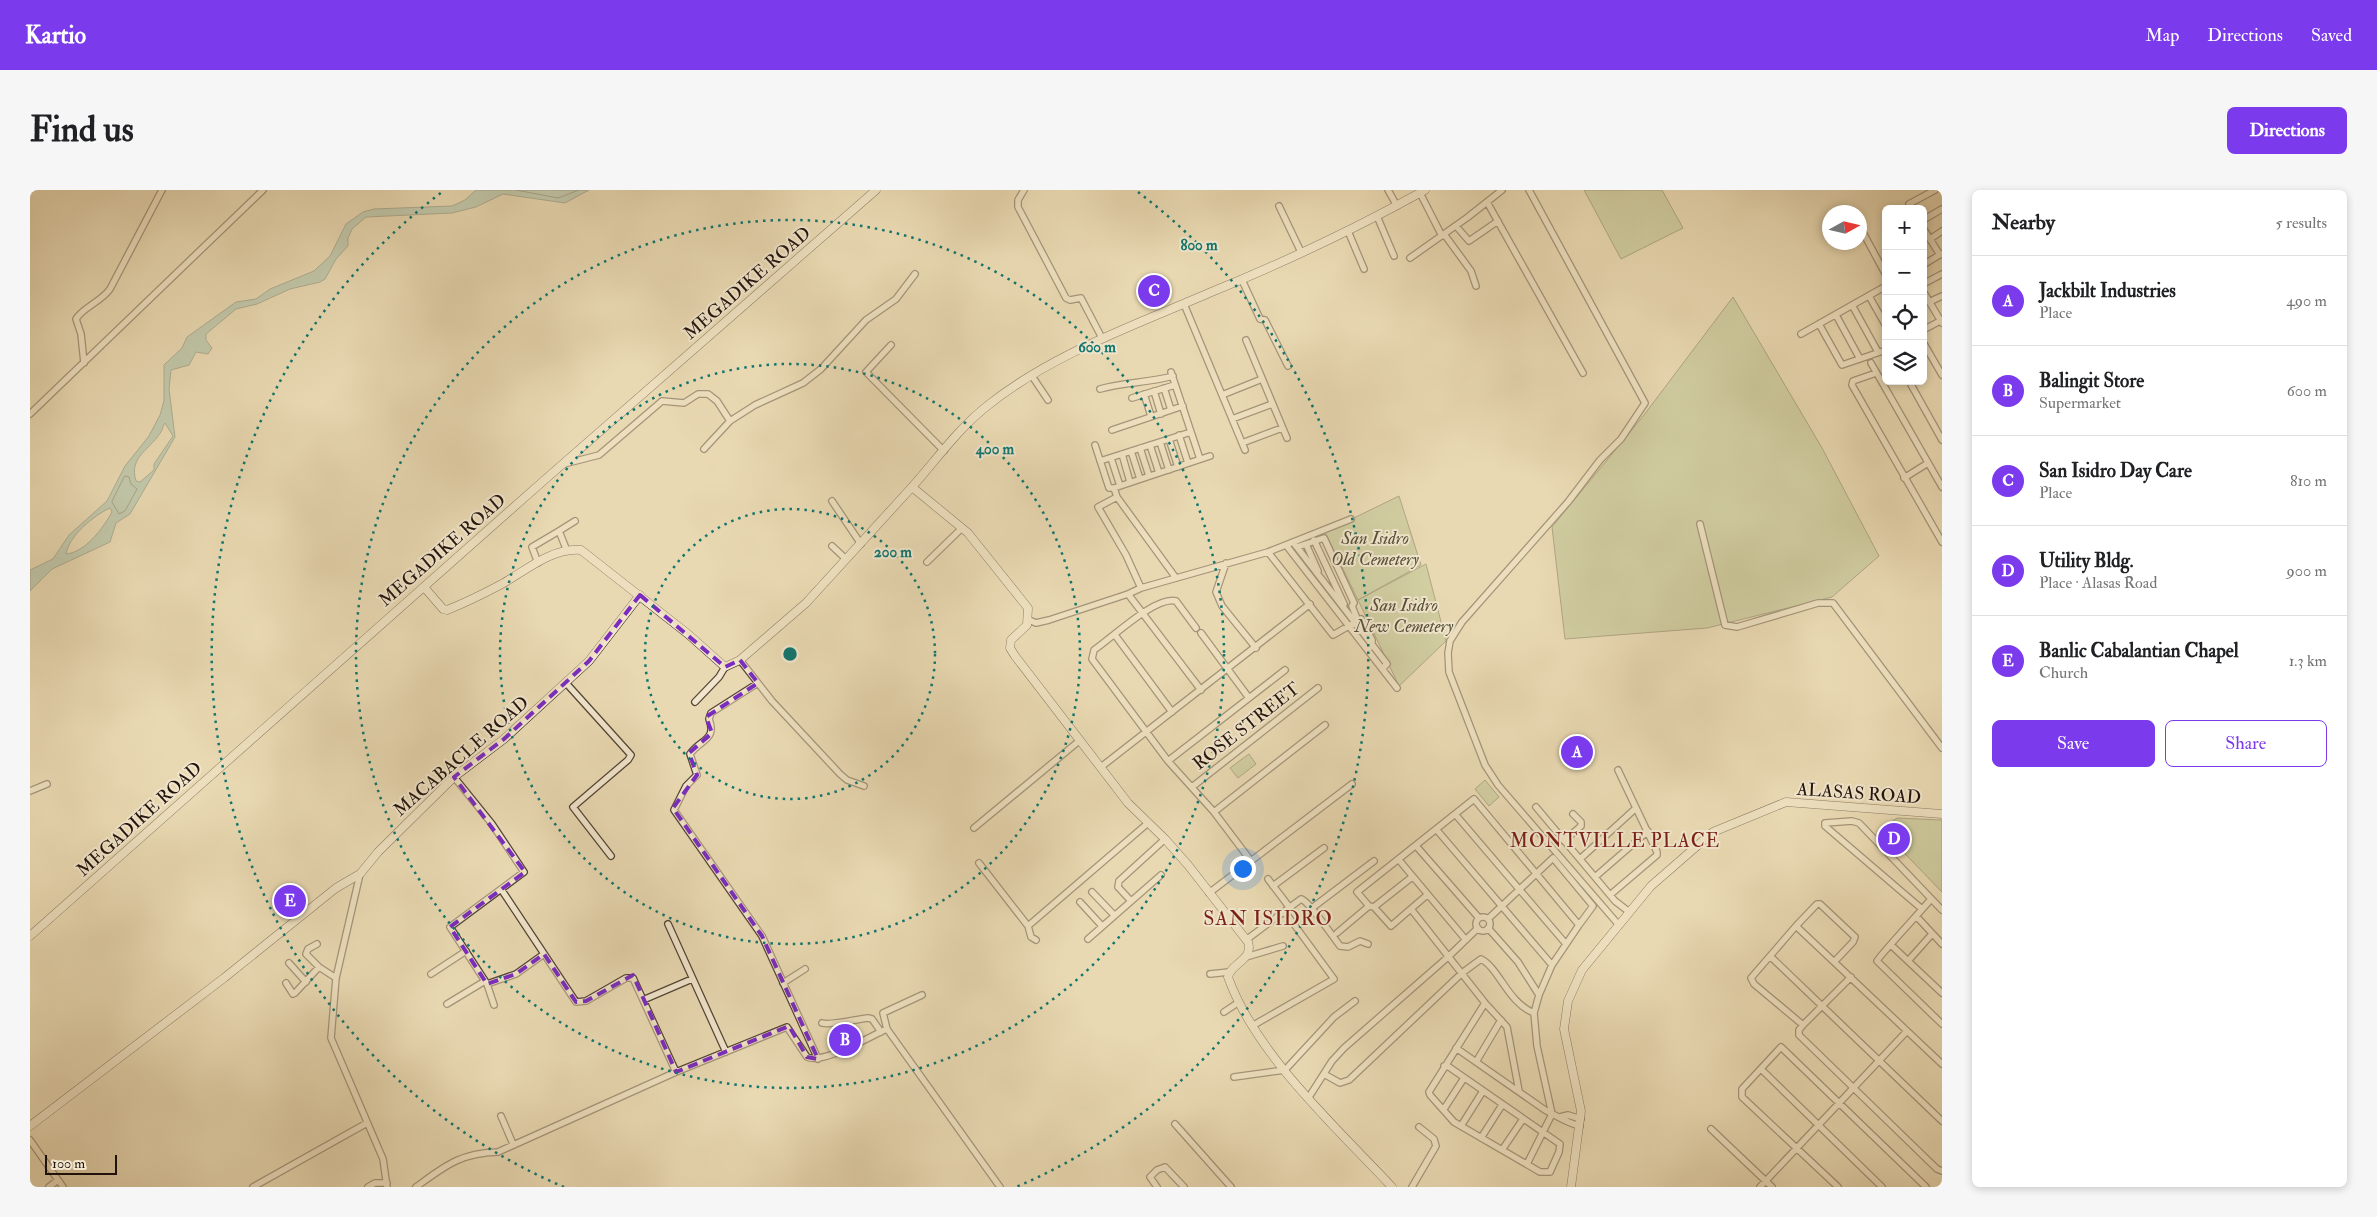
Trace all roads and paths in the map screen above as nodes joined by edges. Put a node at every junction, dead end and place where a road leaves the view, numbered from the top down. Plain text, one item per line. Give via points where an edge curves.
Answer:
1 (162, 190) edge
2 (263, 190) edge
3 (876, 190) edge
4 (1024, 190) edge
5 (1388, 190) edge
6 (1502, 190) edge
7 (1529, 190) edge
8 (1935, 190) edge
9 (1422, 191) edge
10 (1487, 202) junction
11 (1910, 205) edge
12 (1279, 206) dead end
13 (1397, 206) junction
14 (1942, 209) edge
15 (1377, 216) junction
16 (1927, 218) edge
17 (1498, 221) junction
18 (1456, 226) junction
19 (1348, 231) junction
20 (1942, 232) edge
21 (1927, 234) edge
22 (1443, 235) junction
23 (1930, 238) junction
24 (1867, 240) edge
25 (1301, 252) junction
26 (1941, 254) edge
27 (1394, 256) dead end
28 (1410, 258) dead end
29 (1927, 262) edge
30 (1882, 268) edge
31 (1364, 269) dead end
32 (915, 274) dead end
33 (1942, 274) edge
34 (1242, 280) junction
35 (1927, 282) edge
36 (1476, 286) dead end
37 (1882, 288) edge
38 (1925, 295) edge
39 (1869, 296) junction
40 (1942, 296) edge
41 (1930, 302) junction
42 (1184, 304) junction
43 (1852, 305) junction
44 (1836, 315) junction
45 (1882, 319) edge
46 (1942, 321) edge
47 (1819, 324) junction
48 (1927, 328) edge
49 (1802, 334) dead end
50 (1102, 338) junction
51 (1246, 340) dead end
52 (890, 345) dead end
53 (1927, 349) edge
54 (1882, 351) edge
55 (1878, 352) junction
56 (1860, 358) junction
57 (84, 363) junction
58 (1871, 363) dead end
59 (1288, 366) dead end
60 (1876, 372) junction
61 (1583, 373) dead end
62 (1942, 375) edge
63 (1032, 376) junction
64 (1262, 379) junction
65 (1176, 384) junction
66 (1911, 385) edge
67 (1047, 386) dead end
68 (1100, 388) dead end
69 (1164, 388) junction
70 (1040, 390) junction
71 (1154, 391) junction
72 (1144, 394) junction
73 (1222, 395) junction
74 (1132, 398) dead end
75 (1048, 400) dead end
76 (1272, 404) junction
77 (1182, 406) junction
78 (1171, 410) junction
79 (30, 414) edge
80 (1161, 414) junction
81 (1151, 416) junction
82 (1232, 419) junction
83 (730, 421) junction
84 (1282, 428) junction
85 (1112, 430) dead end
86 (1191, 432) junction
87 (1179, 435) junction
88 (1286, 438) dead end
89 (1169, 439) junction
90 (1942, 440) edge
91 (1160, 442) junction
92 (1242, 443) junction
93 (1095, 445) dead end
94 (1150, 445) junction
95 (1140, 448) junction
96 (704, 449) dead end
97 (1245, 450) dead end
98 (944, 451) junction
99 (1130, 451) junction
100 (1122, 454) junction
101 (1210, 456) dead end
102 (1112, 458) junction
103 (1200, 459) junction
104 (1100, 461) junction
105 (1188, 463) junction
106 (1928, 463) junction
107 (564, 464) junction
108 (1178, 466) junction
109 (1169, 470) junction
110 (1159, 473) junction
111 (1149, 476) junction
112 (1904, 478) junction
113 (1140, 479) junction
114 (1130, 482) junction
115 (1120, 486) junction
116 (912, 487) junction
117 (1942, 487) edge
118 (1114, 488) junction
119 (1117, 497) junction
120 (832, 501) dead end
121 (1351, 519) dead end
122 (575, 521) dead end
123 (1700, 524) dead end
124 (962, 528) junction
125 (559, 531) junction
126 (1314, 540) junction
127 (1942, 542) edge
128 (861, 544) junction
129 (1306, 544) junction
130 (1286, 545) junction
131 (1295, 545) junction
132 (832, 546) dead end
133 (567, 551) junction
134 (1268, 552) junction
135 (1304, 556) junction
136 (846, 559) junction
137 (1298, 560) junction
138 (927, 562) dead end
139 (538, 563) junction
140 (1226, 564) junction
141 (1341, 576) junction
142 (1176, 578) junction
143 (1320, 579) junction
144 (1332, 579) junction
145 (424, 587) junction
146 (1141, 588) junction
147 (1347, 588) junction
148 (640, 594) junction
149 (1128, 594) junction
150 (1337, 595) junction
151 (1331, 602) junction
152 (1310, 604) junction
153 (1142, 614) junction
154 (1029, 620) junction
155 (1353, 622) junction
156 (1115, 636) junction
157 (1256, 648) junction
158 (1370, 648) junction
159 (740, 660) junction
160 (725, 667) junction
161 (1228, 669) junction
162 (1286, 670) dead end
163 (758, 683) junction
164 (566, 684) junction
165 (1318, 688) dead end
166 (1397, 688) dead end
167 (1201, 690) junction
168 (1249, 698) junction
169 (694, 702) dead end
170 (1172, 712) junction
171 (1325, 725) dead end
172 (1146, 732) junction
173 (1079, 741) junction
174 (1942, 748) edge
175 (1168, 762) junction
176 (1101, 767) junction
177 (1618, 770) dead end
178 (454, 777) junction
179 (47, 784) dead end
180 (1352, 784) dead end
181 (864, 786) dead end
182 (1192, 787) junction
183 (30, 791) edge
184 (1536, 807) dead end
185 (1636, 808) junction
186 (1214, 812) junction
187 (1455, 814) junction
188 (1574, 814) dead end
189 (1942, 814) edge
190 (1148, 823) junction
191 (974, 828) dead end
192 (1436, 829) junction
193 (1648, 831) junction
194 (1165, 839) junction
195 (1564, 841) junction
196 (1417, 847) junction
197 (1324, 848) dead end
198 (611, 856) dead end
199 (1580, 859) junction
200 (1399, 860) junction
201 (1251, 861) junction
202 (1374, 861) dead end
203 (979, 863) dead end
204 (360, 874) junction
205 (1536, 874) junction
206 (1161, 875) dead end
207 (1412, 877) junction
208 (1595, 877) junction
209 (1268, 879) dead end
210 (1273, 886) junction
211 (502, 889) junction
212 (1519, 889) junction
213 (1092, 892) dead end
214 (1210, 893) junction
215 (1427, 894) junction
216 (1610, 895) junction
217 (1931, 899) junction
218 (1131, 901) junction
219 (1080, 902) dead end
220 (1502, 906) junction
221 (1371, 907) junction
222 (1312, 908) junction
223 (1411, 909) junction
224 (1922, 909) junction
225 (1287, 910) junction
226 (1942, 910) edge
227 (1628, 911) junction
228 (1114, 915) junction
229 (1916, 917) junction
230 (1479, 918) junction
231 (1488, 919) junction
232 (668, 924) dead end
233 (1618, 924) junction
234 (1579, 925) junction
235 (1028, 926) junction
236 (1102, 926) junction
237 (1796, 926) junction
238 (1478, 928) junction
239 (1488, 928) junction
240 (1337, 933) dead end
241 (1932, 934) junction
242 (30, 936) edge
243 (1088, 939) dead end
244 (1036, 940) dead end
245 (1246, 940) junction
246 (1466, 940) junction
247 (317, 944) dead end
248 (1368, 944) dead end
249 (1566, 944) junction
250 (1942, 944) edge
251 (1891, 945) junction
252 (1283, 946) dead end
253 (466, 951) junction
254 (544, 954) junction
255 (1770, 956) junction
256 (1246, 957) junction
257 (1448, 957) junction
258 (1835, 961) junction
259 (1908, 961) junction
260 (289, 963) dead end
261 (1552, 965) junction
262 (319, 967) junction
263 (805, 968) dead end
264 (1229, 972) junction
265 (1462, 973) junction
266 (431, 974) dead end
267 (1210, 974) dead end
268 (1851, 977) junction
269 (336, 978) junction
270 (692, 979) junction
271 (306, 982) junction
272 (486, 982) junction
273 (286, 983) dead end
274 (783, 983) junction
275 (1942, 993) edge
276 (922, 995) dead end
277 (1539, 995) junction
278 (643, 1000) junction
279 (1355, 1001) dead end
280 (1239, 1002) junction
281 (447, 1004) dead end
282 (1484, 1004) junction
283 (494, 1005) dead end
284 (1823, 1006) junction
285 (1224, 1012) dead end
286 (1534, 1014) junction
287 (1501, 1020) junction
288 (822, 1023) dead end
289 (1942, 1024) edge
290 (1803, 1025) junction
291 (1252, 1026) junction
292 (884, 1030) junction
293 (1908, 1032) junction
294 (1456, 1048) junction
295 (726, 1052) junction
296 (818, 1059) junction
297 (1880, 1060) junction
298 (1476, 1062) junction
299 (1942, 1064) edge
300 (1444, 1066) junction
301 (1761, 1069) junction
302 (1285, 1070) junction
303 (676, 1072) junction
304 (1324, 1074) junction
305 (1234, 1077) dead end
306 (1464, 1078) junction
307 (1854, 1089) junction
308 (1482, 1091) junction
309 (1518, 1091) junction
310 (1310, 1097) junction
311 (1840, 1104) junction
312 (1502, 1105) junction
313 (1444, 1109) junction
314 (1552, 1114) junction
315 (501, 1116) dead end
316 (1523, 1119) junction
317 (1942, 1121) edge
318 (1580, 1122) junction
319 (368, 1123) junction
320 (1175, 1124) dead end
321 (30, 1126) edge
322 (1461, 1126) junction
323 (1819, 1126) junction
324 (1419, 1127) dead end
325 (1711, 1129) dead end
326 (1544, 1132) junction
327 (1481, 1138) junction
328 (30, 1140) edge
329 (513, 1144) junction
330 (1798, 1148) junction
331 (1502, 1150) junction
332 (1527, 1164) junction
333 (1942, 1171) edge
334 (58, 1180) junction
335 (1766, 1181) junction
336 (387, 1185) edge
337 (49, 1187) edge
338 (63, 1187) edge
339 (253, 1187) edge
340 (368, 1187) edge
341 (416, 1187) edge
342 (1000, 1187) edge
343 (1157, 1187) edge
344 (1184, 1187) edge
345 (1231, 1187) edge
346 (1392, 1187) edge
347 (1412, 1187) edge
348 (1571, 1187) edge
349 (1760, 1187) edge
350 (1772, 1187) edge
351 (1838, 1187) edge
352 (1882, 1187) edge
353 (1926, 1187) edge

1 - 57 street via 110,289 76,319
2 - 57 street
3 - 107 street, MEGADIKE ROAD
4 - 50 street via 1018,207 1066,298 1081,298
5 - 13 street
6 - 10 street
7 - 233 street via 1645,403 1623,436 1568,502 1462,622 1450,641 1448,665 1485,765 1498,786
8 - 11 street
9 - 13 street
9 - 22 street
10 - 17 street
10 - 18 street
12 - 25 street
13 - 15 street
14 - 16 street
15 - 19 street
15 - 27 street
17 - 18 street via 1469,241
17 - 61 street
18 - 22 street
19 - 25 street
19 - 31 street
20 - 23 street
21 - 23 street
22 - 28 street
22 - 36 street via 1471,271
23 - 26 street
24 - 30 street
25 - 34 street
26 - 29 street
32 - 83 street via 896,300 866,320 822,369 803,383 755,405
33 - 35 street
34 - 42 street
34 - 59 street via 1260,319 1265,320
37 - 39 street
38 - 41 street
39 - 43 street
39 - 45 street
40 - 41 street
41 - 46 street
42 - 50 street
42 - 73 street
43 - 44 street
43 - 55 street
44 - 47 street
44 - 56 street
46 - 48 street
47 - 49 street
47 - 56 street via 1842,365
50 - 63 street
51 - 64 street
52 - 98 street via 866,372
53 - 62 street
54 - 55 street
55 - 56 street
57 - 79 street
58 - 60 street
60 - 106 street
60 - 112 street via 1853,381 1852,385
63 - 70 street
63 - 98 street via 985,407
64 - 73 street
64 - 76 street
65 - 68 street via 1172,374 1150,383
65 - 69 street
65 - 77 street
66 - 90 street
67 - 70 street
69 - 71 street
69 - 78 street
70 - 75 street
71 - 72 street
71 - 80 street
72 - 74 street
72 - 81 street
73 - 82 street
76 - 82 street
76 - 84 street
77 - 78 street
77 - 86 street
78 - 80 street
80 - 81 street
81 - 85 street
82 - 92 street
83 - 96 street
83 - 107 street via 717,401 708,394 698,394 684,403 662,401 599,455
84 - 88 street
84 - 92 street
86 - 87 street
86 - 103 street
87 - 89 street
87 - 105 street
89 - 91 street
89 - 108 street
91 - 94 street
91 - 109 street
92 - 97 street
93 - 104 street
94 - 95 street
94 - 110 street
95 - 99 street
95 - 111 street
98 - 116 street
99 - 100 street
99 - 113 street
100 - 102 street
100 - 114 street
101 - 103 street
102 - 104 street
102 - 115 street
103 - 105 street
104 - 118 street via 1109,488
105 - 108 street
106 - 112 street
106 - 117 street
107 - 145 street, MEGADIKE ROAD
108 - 109 street
109 - 110 street
110 - 111 street
111 - 113 street
112 - 127 street
113 - 114 street
114 - 115 street
115 - 118 street
116 - 124 street
116 - 128 street
118 - 119 street
119 - 142 street
119 - 146 street via 1098,507
120 - 128 street
121 - 131 street
122 - 125 street
123 - 174 street via 1725,625 1737,627 1818,603 1833,602
124 - 138 street
124 - 154 street via 1028,608
125 - 133 street
125 - 139 street via 532,548
126 - 129 street
126 - 141 street via 1324,538
126 - 144 street
128 - 136 street
129 - 131 street
129 - 143 street
130 - 131 street
130 - 134 street
130 - 137 street
131 - 135 street
132 - 136 street
133 - 139 street
133 - 148 street via 585,552
134 - 140 street
134 - 152 street
135 - 137 street
135 - 143 street
136 - 159 street via 806,603
137 - 143 street
139 - 145 street via 447,610
140 - 142 street
140 - 157 street via 1216,592 1222,606
141 - 144 street
141 - 147 street
142 - 146 street
143 - 144 street
143 - 150 street
143 - 151 street
144 - 150 street
145 - 242 street, MEGADIKE ROAD
146 - 149 street
147 - 150 street
147 - 155 street
148 - 160 street
148 - 164 street, MACABACLE ROAD via 589,661
149 - 153 street
149 - 154 street via 1049,620 1036,623
150 - 151 street
150 - 155 street
151 - 155 street
152 - 155 street via 1333,635
152 - 157 street
153 - 156 street
153 - 161 street via 1166,600 1176,601
153 - 167 street
154 - 173 street via 1011,640 1010,648
155 - 158 street
155 - 158 street via 1361,619 1372,640
156 - 170 street
156 - 172 street via 1094,650 1092,659
157 - 161 street
158 - 166 street
159 - 160 street
159 - 163 street
160 - 169 street
161 - 167 street
161 - 168 street
162 - 168 street
163 - 181 street via 840,774
163 - 274 street via 711,714 708,719 712,733 690,754 697,775 686,786 674,810 757,928
164 - 178 street, MACABACLE ROAD via 504,739
164 - 198 street via 631,755 573,807
165 - 182 street, ROSE STREET
167 - 170 street
168 - 175 street
170 - 172 street
171 - 186 street
172 - 175 street
172 - 176 street
173 - 176 street
173 - 191 street
175 - 182 street
176 - 190 street
177 - 185 street
178 - 204 street, MACABACLE ROAD
178 - 211 street via 492,824 524,872
179 - 183 street
180 - 201 street
182 - 186 street
184 - 195 street
185 - 193 street
185 - 199 street
186 - 201 street
187 - 192 street
187 - 205 street via 1474,799
187 - 212 street
188 - 195 street via 1581,826
189 - 227 street, ALASAS ROAD via 1796,802 1776,805 1713,832
190 - 194 street
190 - 235 street
192 - 196 street
192 - 220 street
193 - 208 street
193 - 216 street via 1657,855
194 - 214 street
194 - 218 street via 1119,881 1118,887
195 - 199 street
196 - 200 street
196 - 230 street
197 - 210 street
199 - 208 street
200 - 207 street
200 - 221 street via 1357,892
201 - 214 street
202 - 222 street
203 - 235 street
204 - 269 street, MACABACLE ROAD
204 - 321 street via 336,888
205 - 212 street
205 - 234 street
205 - 234 street via 1553,858 1593,906
206 - 218 street
207 - 215 street
207 - 221 street
208 - 216 street
209 - 210 street
210 - 225 street
211 - 253 street via 450,927
211 - 254 street
212 - 220 street
212 - 249 street
213 - 228 street
214 - 245 street
215 - 223 street
215 - 246 street
216 - 227 street
217 - 224 street
217 - 224 street via 1859,823 1825,822 1825,826
217 - 226 street
218 - 228 street
219 - 236 street
220 - 231 street
220 - 261 street
221 - 223 street via 1391,926
221 - 240 street
222 - 225 street via 1301,899
222 - 248 street via 1340,946 1348,947 1360,941
223 - 257 street
224 - 229 street
225 - 245 street
225 - 291 street via 1334,979
227 - 233 street, ALASAS ROAD
228 - 236 street
229 - 241 street
229 - 251 street
230 - 231 street
230 - 238 street via 1476,922
231 - 239 street
232 - 270 street
233 - 318 street, ALASAS ROAD via 1582,970 1565,1014 1564,1029 1579,1094
234 - 249 street
235 - 244 street
236 - 243 street
237 - 255 street
237 - 258 street
237 - 258 street via 1820,904 1854,937
238 - 239 street
238 - 246 street
239 - 277 street via 1518,962
241 - 250 street
241 - 259 street
245 - 256 street via 1249,950
246 - 257 street
247 - 262 street via 306,954
249 - 261 street
251 - 259 street
251 - 289 street via 1877,959 1882,967
252 - 256 street
253 - 266 street
253 - 272 street
254 - 272 street via 516,974
254 - 278 street via 576,1002 586,1001 630,977
255 - 284 street
255 - 290 street via 1751,976 1752,981
256 - 264 street
257 - 265 street
257 - 304 street via 1344,1048
258 - 268 street
259 - 275 street
260 - 271 street
261 - 277 street
262 - 269 street
262 - 271 street
263 - 274 street
264 - 267 street
264 - 280 street via 1228,977
265 - 282 street
265 - 286 street via 1478,961 1484,961 1511,996
265 - 304 street via 1349,1080 1340,1083
268 - 284 street
268 - 293 street
269 - 319 street, MACABACLE ROAD via 331,1038
270 - 278 street
270 - 295 street
271 - 273 street via 294,994
272 - 281 street
272 - 283 street
274 - 296 street
276 - 292 street via 883,1012
277 - 286 street
278 - 303 street
279 - 302 street via 1334,1017
280 - 285 street
280 - 291 street
282 - 287 street
282 - 294 street
284 - 290 street
284 - 297 street
286 - 314 street via 1537,1046
287 - 298 street
287 - 309 street via 1508,1030
288 - 292 street via 829,1025 868,1018
290 - 307 street via 1799,1030 1801,1038
291 - 302 street
292 - 296 street
292 - 342 street
293 - 297 street
293 - 299 street
294 - 298 street
294 - 300 street
295 - 296 street via 787,1027 807,1057
295 - 303 street
297 - 307 street
297 - 317 street
298 - 309 street
300 - 306 street
300 - 313 street via 1429,1093
301 - 311 street via 1781,1047
301 - 323 street
301 - 330 street via 1742,1089 1742,1097
302 - 305 street
302 - 310 street
303 - 329 street
304 - 310 street
306 - 308 street
306 - 313 street
307 - 311 street
307 - 333 street
308 - 312 street
308 - 322 street
309 - 314 street
310 - 346 street
311 - 323 street
311 - 353 street
312 - 316 street
312 - 327 street
313 - 322 street
314 - 318 street via 1567,1123
314 - 326 street
315 - 329 street
316 - 326 street
316 - 331 street
318 - 348 street, ALASAS ROAD
319 - 336 street, MACABACLE ROAD via 383,1159
319 - 339 street
320 - 345 street
322 - 327 street
323 - 330 street
323 - 352 street
324 - 347 street via 1434,1140 1436,1146
325 - 335 street
326 - 332 street
326 - 332 street via 1560,1144 1553,1169 1547,1174
327 - 331 street
328 - 334 street
329 - 341 street via 498,1152 464,1157
330 - 335 street
330 - 351 street
331 - 332 street
334 - 337 street
334 - 338 street
335 - 349 street
335 - 350 street
336 - 340 street via 375,1183
343 - 344 street via 1150,1177 1165,1168

